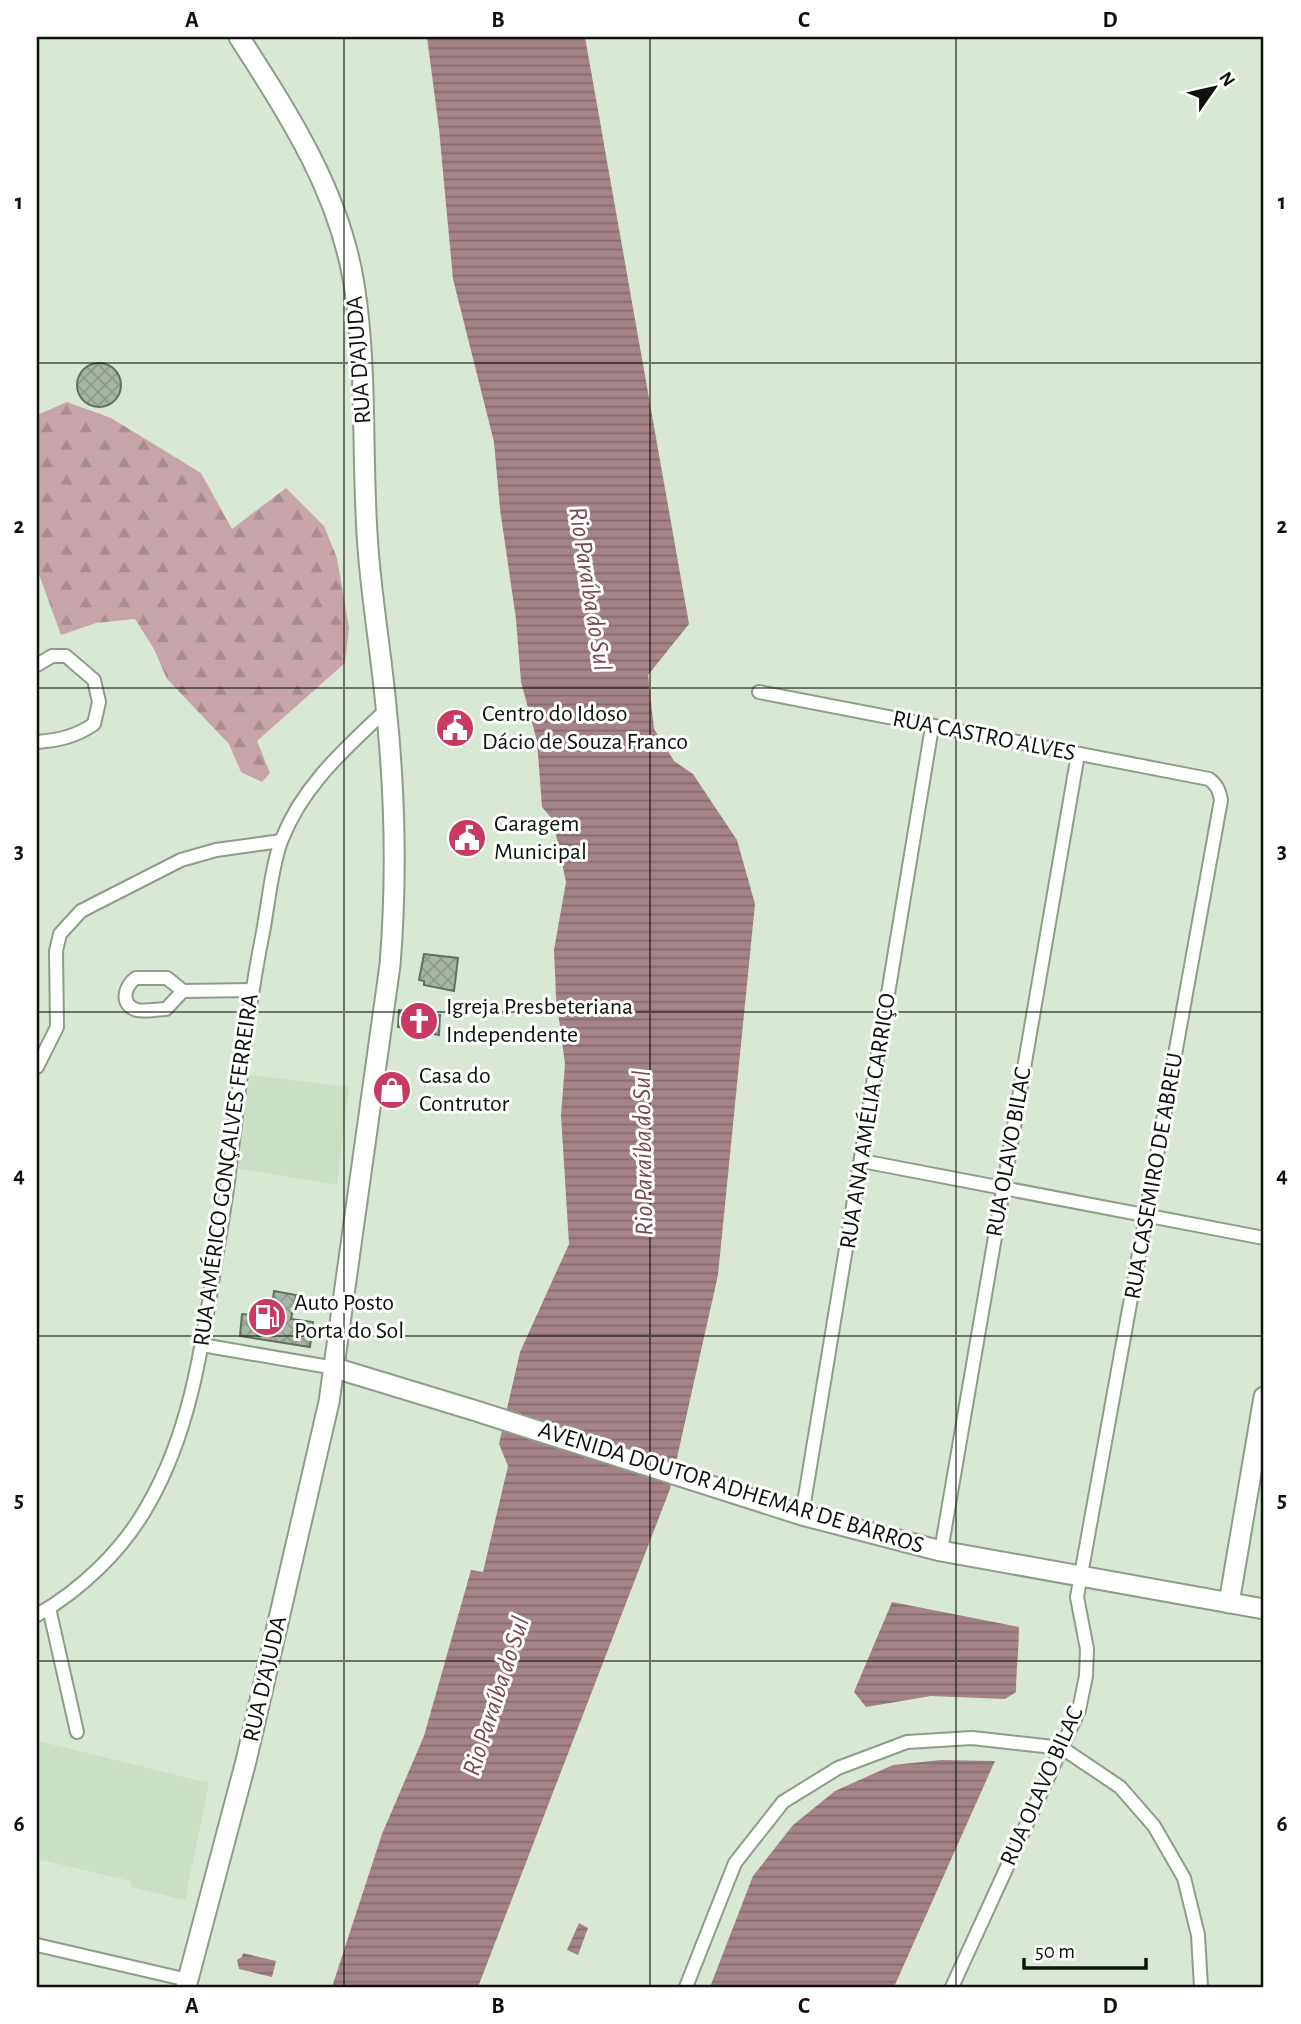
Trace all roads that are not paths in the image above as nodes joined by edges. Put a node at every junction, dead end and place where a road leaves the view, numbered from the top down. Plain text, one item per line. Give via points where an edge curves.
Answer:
1 (239, 37) edge
2 (37, 665) edge
3 (759, 692) dead end
4 (387, 709) junction
5 (932, 727) junction
6 (37, 742) edge
7 (1078, 754) junction
8 (1209, 779) joint
9 (281, 841) junction
10 (251, 990) junction
11 (183, 991) dead end
12 (37, 1067) edge
13 (862, 1161) junction
14 (1003, 1186) junction
15 (1147, 1215) junction
16 (1264, 1238) edge
17 (202, 1345) junction
18 (335, 1368) junction
19 (1264, 1397) edge
20 (802, 1515) junction
21 (941, 1551) junction
22 (1080, 1576) junction
23 (1229, 1603) junction
24 (49, 1608) junction
25 (1264, 1609) edge
26 (37, 1615) edge
27 (76, 1732) dead end
28 (1062, 1748) junction
29 (37, 1945) edge
30 (187, 1984) edge
31 (686, 1987) edge
32 (952, 1987) edge
33 (1201, 1987) edge

1 - 4 main road, RUA D'AJUDA via 295,124 320,176 341,230 354,282 365,392 368,548
2 - 6 street via 52,656 66,656 94,680 99,702 93,724 81,733
3 - 5 street, RUA CASTRO ALVES
4 - 9 street, RUA AMÉRICO GONÇALVES FERREIRA via 303,795
4 - 18 main road, RUA D'AJUDA via 395,839 391,952
5 - 7 street, RUA CASTRO ALVES
5 - 13 street, RUA ANA AMÉLIA CARRIÇO
7 - 8 street, RUA CASTRO ALVES
7 - 14 street, RUA OLAVO BILAC
8 - 15 street, RUA CASEMIRO DE ABREU via 1221,800
9 - 10 street, RUA AMÉRICO GONÇALVES FERREIRA
9 - 12 street via 181,860 81,911 60,934 57,1027
10 - 11 street
10 - 17 street, RUA AMÉRICO GONÇALVES FERREIRA via 229,1177
13 - 14 street
13 - 20 street, RUA ANA AMÉLIA CARRIÇO
14 - 15 street
14 - 21 street, RUA OLAVO BILAC
15 - 16 street
15 - 22 street, RUA CASEMIRO DE ABREU
17 - 18 street, AVENIDA DOUTOR ADHEMAR DE BARROS
17 - 24 street, RUA AMÉRICO GONÇALVES FERREIRA via 181,1430 148,1506 84,1582
18 - 20 main road, AVENIDA DOUTOR ADHEMAR DE BARROS
18 - 30 main road, RUA D'AJUDA via 246,1761
19 - 23 main road
20 - 21 main road, AVENIDA DOUTOR ADHEMAR DE BARROS
21 - 22 main road, AVENIDA DOUTOR ADHEMAR DE BARROS
22 - 23 main road, AVENIDA DOUTOR ADHEMAR DE BARROS
22 - 28 street, RUA OLAVO BILAC via 1077,1597 1087,1649 1086,1676 1079,1710
23 - 25 main road, AVENIDA DOUTOR ADHEMAR DE BARROS
24 - 26 street, RUA AMÉRICO GONÇALVES FERREIRA
24 - 27 street
28 - 31 street via 972,1738 907,1742 838,1768 783,1802 735,1863
28 - 32 street, RUA OLAVO BILAC
28 - 33 street via 1120,1787 1154,1826 1184,1878 1198,1935
29 - 30 street

